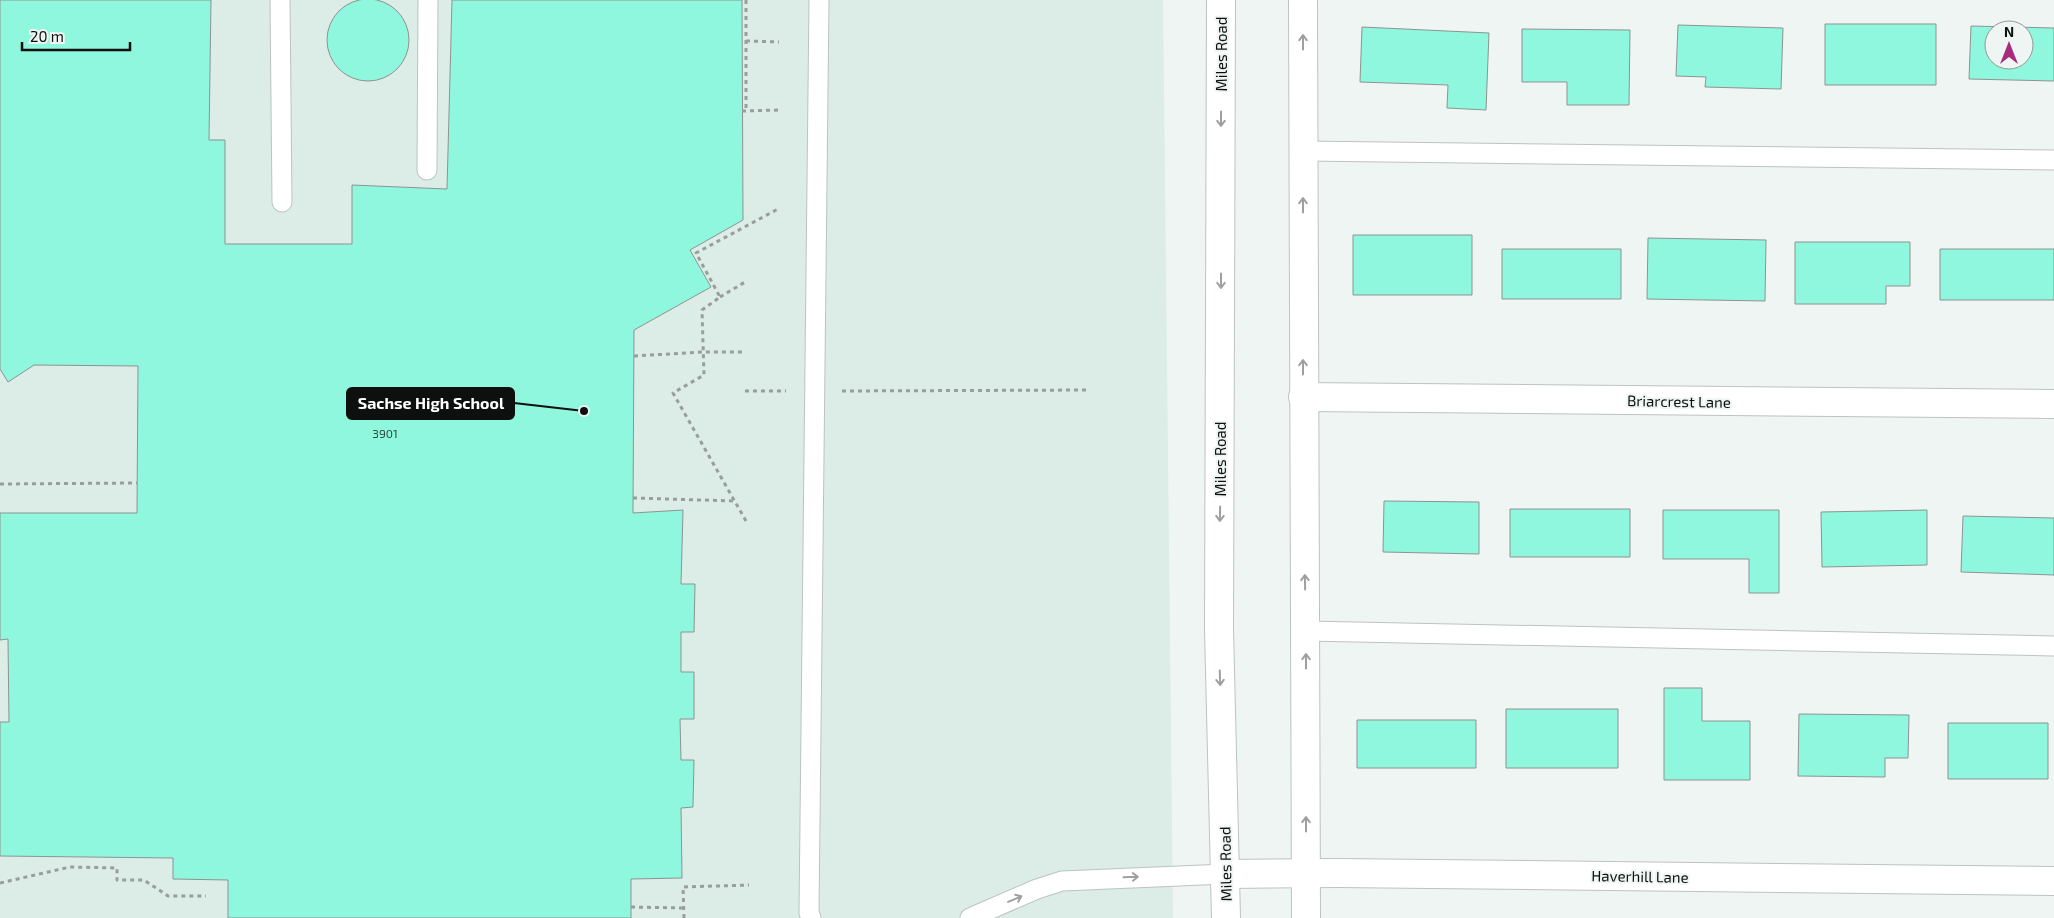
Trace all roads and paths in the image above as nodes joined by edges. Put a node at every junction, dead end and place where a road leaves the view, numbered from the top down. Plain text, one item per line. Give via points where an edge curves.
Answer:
1 (280, 0) edge
2 (428, 0) edge
3 (746, 0) edge
4 (819, 0) edge
5 (1221, 0) edge
6 (1303, 0) edge
7 (746, 41) junction
8 (780, 42) dead end
9 (779, 110) dead end
10 (1303, 151) junction
11 (2054, 160) edge
12 (427, 170) dead end
13 (282, 202) dead end
14 (778, 209) dead end
15 (745, 282) dead end
16 (720, 297) junction
17 (703, 352) junction
18 (744, 352) dead end
19 (634, 356) dead end
20 (1089, 390) dead end
21 (745, 391) dead end
22 (815, 391) junction
23 (1303, 397) junction
24 (2054, 404) edge
25 (0, 484) edge
26 (137, 484) dead end
27 (633, 498) dead end
28 (736, 501) junction
29 (746, 520) dead end
30 (1306, 631) junction
31 (2054, 646) edge
32 (1306, 872) junction
33 (1226, 874) junction
34 (2054, 882) edge
35 (0, 883) edge
36 (749, 885) dead end
37 (206, 896) dead end
38 (631, 907) dead end
39 (684, 908) junction
40 (684, 918) edge
41 (811, 918) edge
42 (970, 918) edge
43 (1226, 918) edge
44 (1306, 918) edge

1 - 13 lane
2 - 12 lane
3 - 7 path
4 - 22 lane
5 -> 33 main road, Miles Road via 1219,629
10 -> 6 main road
7 - 8 path
7 - 9 path via 744,110
10 - 11 lane
23 -> 10 main road
14 - 16 path via 694,254
15 - 16 path
16 - 17 path via 702,310
17 - 18 path
17 - 19 path
17 - 28 path via 704,375 673,393
20 - 22 path
21 - 22 path
22 - 41 lane
23 - 24 main road, Briarcrest Lane
30 -> 23 main road
25 - 26 path
27 - 28 path
28 - 29 path
30 - 31 lane
32 -> 30 main road
32 - 33 main road, Haverhill Lane
32 - 34 main road, Haverhill Lane
32 - 44 main road
42 -> 33 lane via 1037,889 1062,882
33 - 43 main road, Miles Road
35 - 37 path via 70,867 117,868 117,880 144,880 168,896
36 - 39 path via 683,888
38 - 39 path
39 - 40 path

